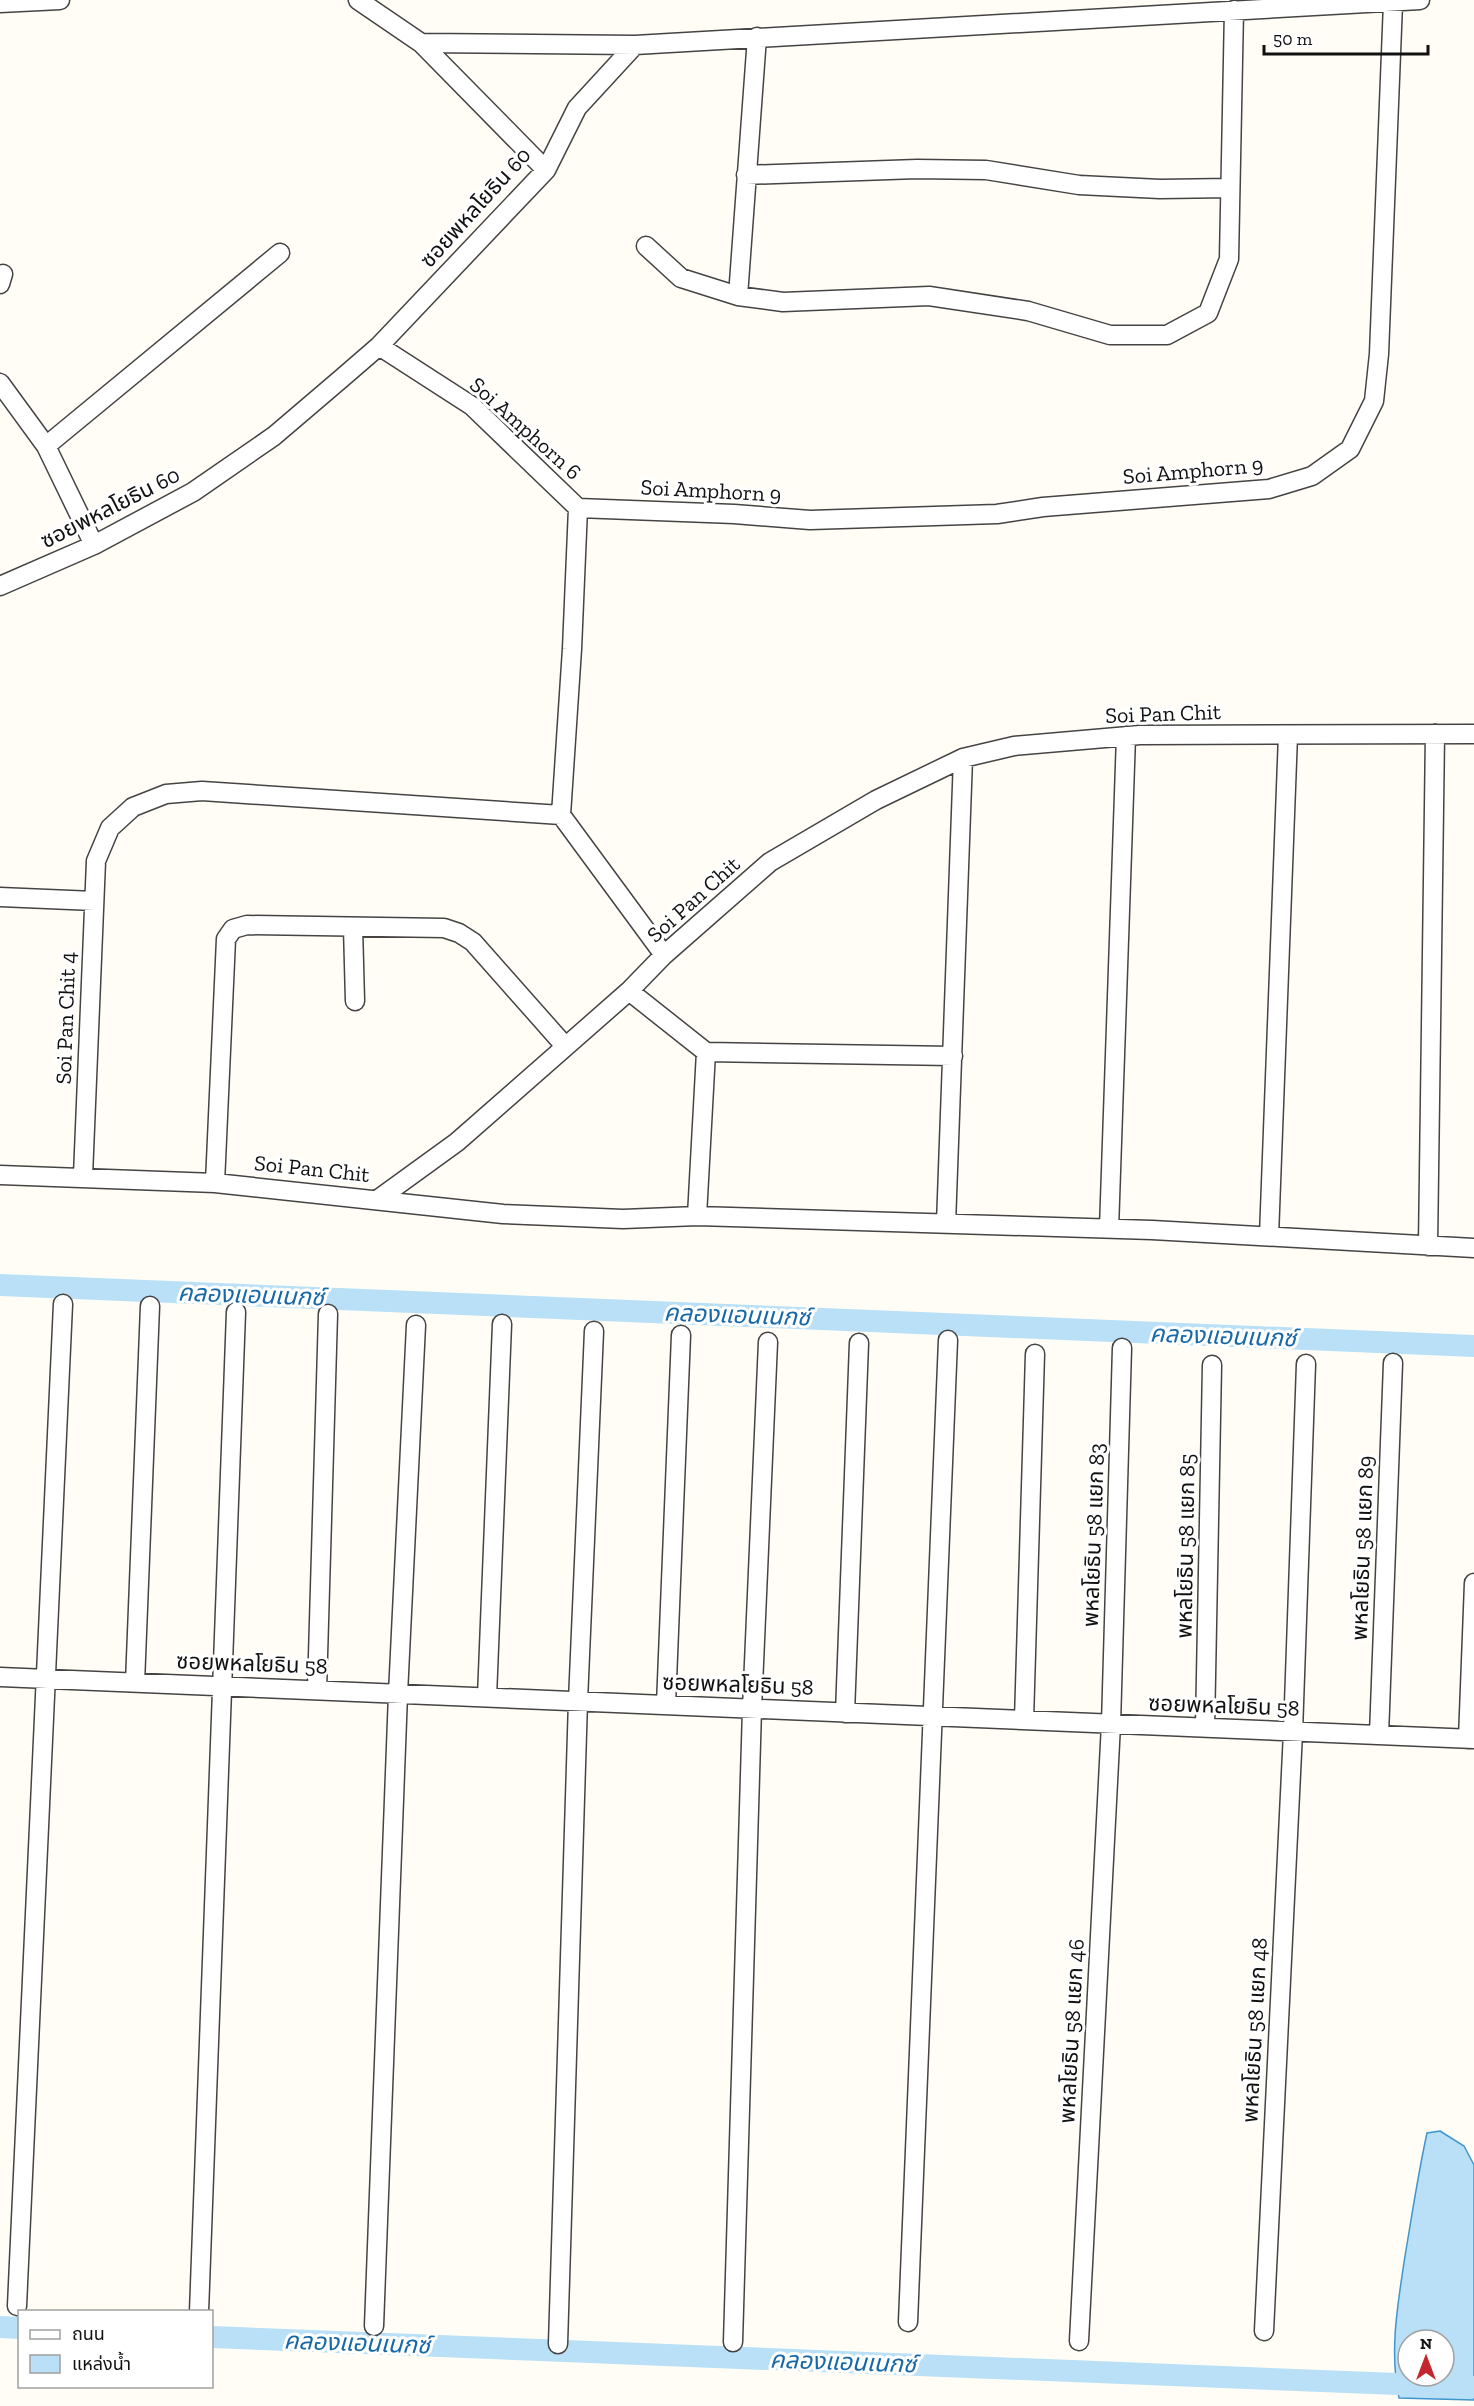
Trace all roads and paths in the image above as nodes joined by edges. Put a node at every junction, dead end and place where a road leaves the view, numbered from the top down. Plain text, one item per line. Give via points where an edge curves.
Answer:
1 (60, 0) edge
2 (358, 0) edge
3 (1419, 0) edge
4 (0, 3) edge
5 (1393, 3) junction
6 (1234, 10) junction
7 (757, 37) junction
8 (421, 43) junction
9 (635, 45) junction
10 (546, 171) junction
11 (746, 175) junction
12 (1230, 188) junction
13 (646, 246) dead end
14 (280, 253) dead end
15 (738, 296) junction
16 (379, 346) junction
17 (0, 383) edge
18 (46, 446) junction
19 (578, 508) junction
20 (94, 545) junction
21 (0, 586) edge
22 (1435, 734) junction
23 (1474, 734) edge
24 (1288, 735) junction
25 (1126, 736) junction
26 (963, 758) junction
27 (561, 815) junction
28 (0, 897) edge
29 (94, 901) junction
30 (353, 927) junction
31 (664, 955) junction
32 (629, 991) junction
33 (355, 1001) dead end
34 (565, 1046) junction
35 (706, 1052) junction
36 (953, 1056) junction
37 (0, 1175) edge
38 (83, 1176) junction
39 (214, 1183) junction
40 (377, 1200) junction
41 (697, 1216) junction
42 (946, 1224) junction
43 (1109, 1229) junction
44 (1269, 1236) junction
45 (1428, 1245) junction
46 (1474, 1248) edge
47 (63, 1304) dead end
48 (150, 1306) dead end
49 (236, 1312) dead end
50 (328, 1314) dead end
51 (502, 1324) dead end
52 (416, 1325) dead end
53 (594, 1330) dead end
54 (681, 1335) dead end
55 (948, 1340) dead end
56 (768, 1342) dead end
57 (859, 1343) dead end
58 (1122, 1348) dead end
59 (1035, 1354) dead end
60 (1393, 1363) dead end
61 (1306, 1364) dead end
62 (1212, 1365) dead end
63 (1474, 1583) edge
64 (0, 1677) edge
65 (47, 1679) junction
66 (135, 1683) junction
67 (223, 1686) junction
68 (317, 1690) junction
69 (398, 1694) junction
70 (487, 1697) junction
71 (578, 1701) junction
72 (666, 1705) junction
73 (752, 1709) junction
74 (845, 1713) junction
75 (933, 1716) junction
76 (1024, 1720) junction
77 (1111, 1724) junction
78 (1205, 1728) junction
79 (1293, 1732) junction
80 (1379, 1735) junction
81 (1471, 1739) edge
82 (16, 2306) dead end
83 (199, 2310) edge
84 (908, 2322) dead end
85 (374, 2326) dead end
86 (1264, 2331) dead end
87 (1079, 2341) dead end
88 (733, 2342) dead end
89 (558, 2344) dead end

1 - 4 street
2 - 8 street
3 - 5 street
5 - 6 street
5 - 19 street, Soi Amphorn 9 via 1374,401 1350,449 1312,476 1269,489 997,514 810,520
6 - 7 street
6 - 12 street
7 - 9 street
7 - 11 street
8 - 9 street
8 - 10 street
9 - 10 street, ซอยพหลโยธิน 60 via 577,108
10 - 16 street, ซอยพหลโยธิน 60
11 - 12 street via 986,170 1079,185
11 - 15 street
12 - 15 street via 1229,259 1208,313 1167,335 1110,335 1028,311 929,296 783,302
13 - 15 street via 681,278
14 - 18 street
16 - 19 street, Soi Amphorn 6 via 472,406
16 - 20 street, ซอยพหลโยธิน 60 via 274,436 233,465 193,492
17 - 18 street
18 - 20 street
19 - 27 street
20 - 21 street, ซอยพหลโยธิน 60
22 - 23 street, Soi Pan Chit
22 - 24 street, Soi Pan Chit
22 - 45 street
24 - 25 street, Soi Pan Chit
24 - 44 street
25 - 26 street, Soi Pan Chit via 1014,746
25 - 43 street
26 - 31 street, Soi Pan Chit via 876,800 770,862
26 - 36 street
27 - 29 street, Soi Pan Chit 4 via 202,791 166,794 133,807 110,828 96,861
27 - 31 street
28 - 29 street
29 - 38 street, Soi Pan Chit 4
30 - 33 street
30 - 34 street via 444,928 459,933 473,942
30 - 39 street via 247,925 233,929 225,939
31 - 32 street, Soi Pan Chit
32 - 34 street, Soi Pan Chit
32 - 35 street
34 - 40 street, Soi Pan Chit via 456,1142
35 - 36 street
35 - 41 street
36 - 42 street
37 - 38 street, Soi Pan Chit
38 - 39 street, Soi Pan Chit
39 - 40 street, Soi Pan Chit
40 - 41 street via 503,1214 623,1219
41 - 42 street
42 - 43 street
43 - 44 street
44 - 45 street
45 - 46 street
47 - 65 street
48 - 66 street
49 - 67 street
50 - 68 street
51 - 70 street
52 - 69 street
53 - 71 street
54 - 72 street
55 - 75 street
56 - 73 street
57 - 74 street
58 - 77 street, พหลโยธิน 58 แยก 83
59 - 76 street
60 - 80 street, พหลโยธิน 58 แยก 89
61 - 79 street, พหลโยธิน 58 แยก 48
62 - 78 street, พหลโยธิน 58 แยก 85
63 - 81 street
64 - 65 street, ซอยพหลโยธิน 58
65 - 66 street, ซอยพหลโยธิน 58
65 - 82 street
66 - 67 street, ซอยพหลโยธิน 58
67 - 68 street, ซอยพหลโยธิน 58
67 - 83 street
68 - 69 street, ซอยพหลโยธิน 58
69 - 70 street, ซอยพหลโยธิน 58
69 - 85 street
70 - 71 street, ซอยพหลโยธิน 58
71 - 72 street, ซอยพหลโยธิน 58
71 - 89 street
72 - 73 street, ซอยพหลโยธิน 58
73 - 74 street, ซอยพหลโยธิน 58
73 - 88 street
74 - 75 street, ซอยพหลโยธิน 58
75 - 76 street, ซอยพหลโยธิน 58
75 - 84 street
76 - 77 street, ซอยพหลโยธิน 58
77 - 78 street, ซอยพหลโยธิน 58
77 - 87 street, พหลโยธิน 58 แยก 46
78 - 79 street, ซอยพหลโยธิน 58
79 - 80 street, ซอยพหลโยธิน 58
79 - 86 street, พหลโยธิน 58 แยก 48
80 - 81 street, ซอยพหลโยธิน 58

